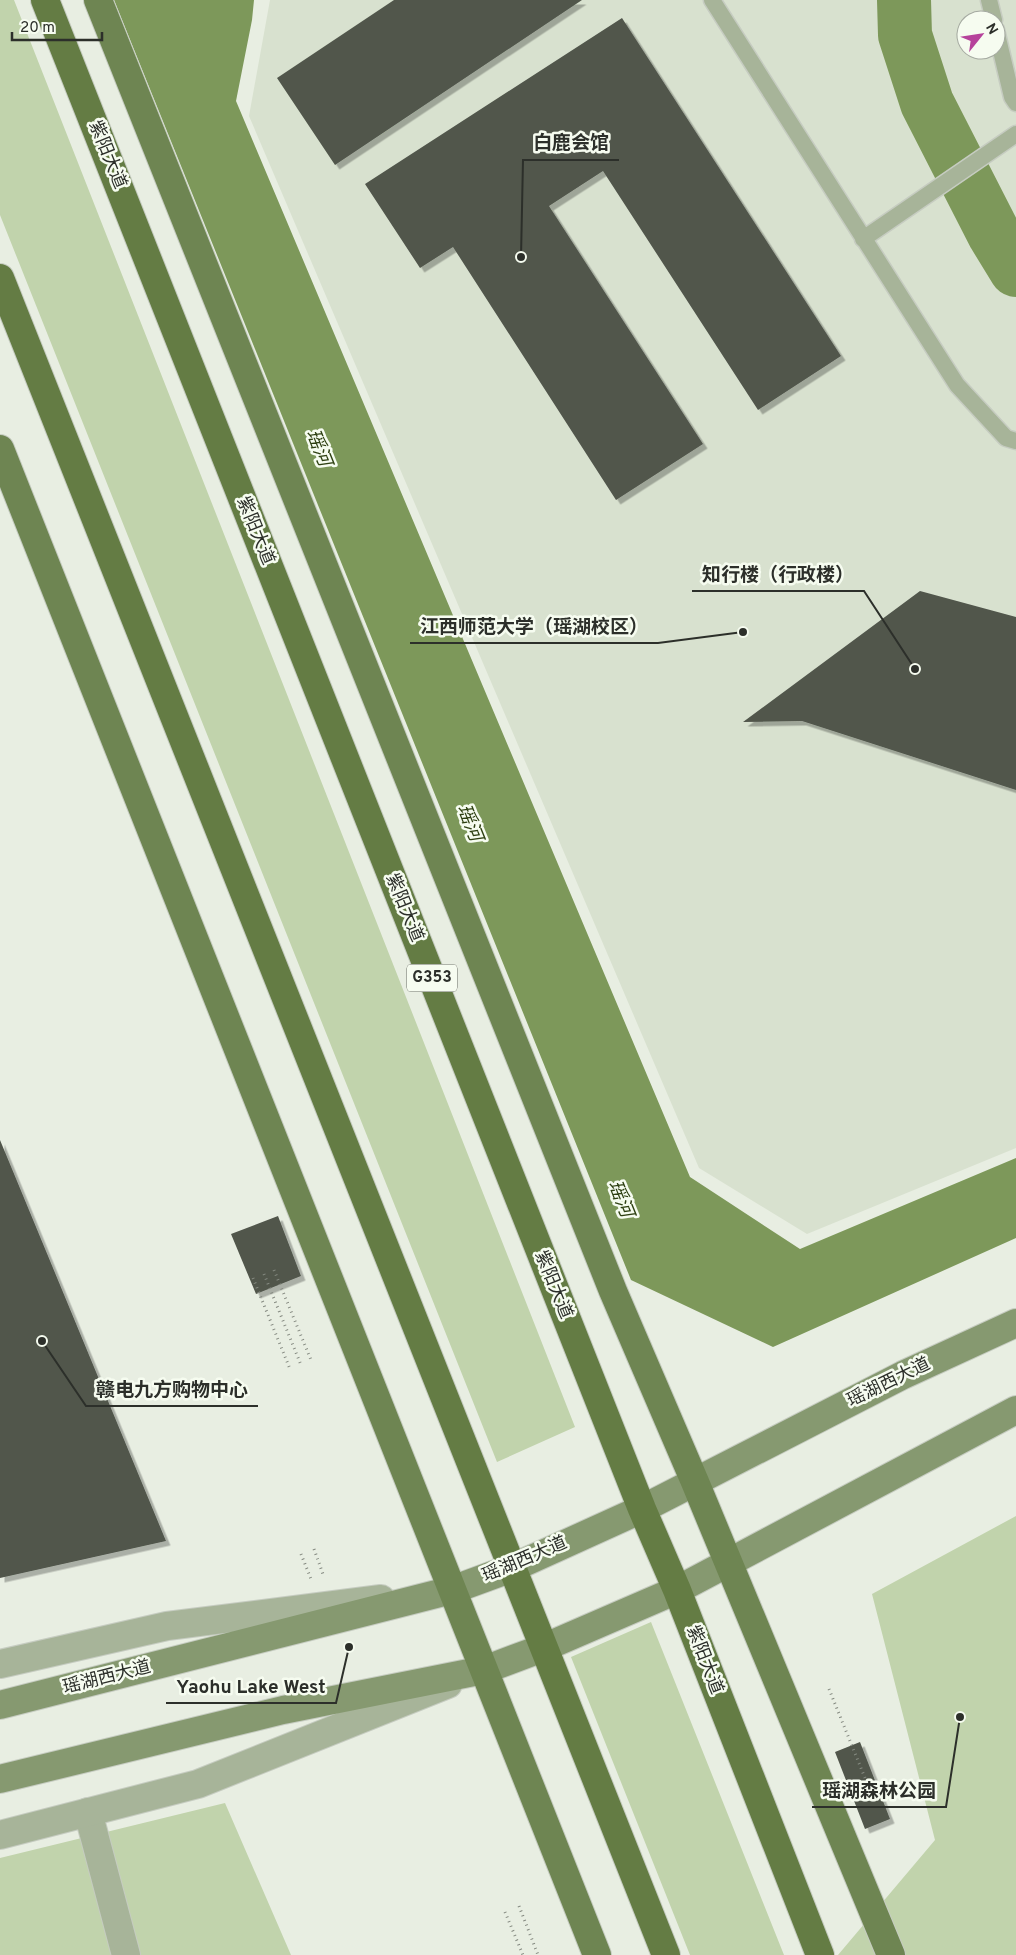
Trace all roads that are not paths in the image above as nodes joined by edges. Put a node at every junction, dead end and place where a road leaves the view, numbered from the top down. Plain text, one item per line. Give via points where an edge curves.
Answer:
1 (45, 0) edge
2 (98, 0) edge
3 (712, 0) edge
4 (1003, 60) edge
5 (1016, 103) edge
6 (1016, 134) edge
7 (864, 239) junction
8 (0, 278) edge
9 (1016, 441) edge
10 (0, 449) edge
11 (1016, 1323) edge
12 (1016, 1410) edge
13 (695, 1482) junction
14 (642, 1508) junction
15 (728, 1563) junction
16 (512, 1568) junction
17 (452, 1590) junction
18 (677, 1590) junction
19 (543, 1648) junction
20 (0, 1664) edge
21 (484, 1670) junction
22 (0, 1706) edge
23 (0, 1779) edge
24 (88, 1812) junction
25 (0, 1835) edge
26 (126, 1955) edge
27 (597, 1955) edge
28 (666, 1955) edge
29 (820, 1955) edge
30 (891, 1955) edge

1 - 14 highway, 紫阳大道 / G353
2 - 13 main road via 613,1291
3 - 7 lane
4 - 5 lane
6 - 7 lane
7 - 9 lane via 956,385 1006,438
8 - 16 highway
10 - 17 main road
11 - 13 main road, 瑶湖西大道 via 903,1375
12 - 15 main road
13 - 14 main road, 瑶湖西大道
13 - 15 main road
14 - 16 main road, 瑶湖西大道
14 - 18 highway, 紫阳大道 / G353
15 - 18 main road
15 - 30 main road
16 - 17 main road, 瑶湖西大道
16 - 19 highway
17 - 20 street via 167,1626
17 - 21 main road
17 - 22 main road, 瑶湖西大道
18 - 19 main road
18 - 29 highway, 紫阳大道 / G353
19 - 21 main road
19 - 28 highway
21 - 23 main road via 283,1710
21 - 24 street via 198,1784
21 - 27 main road
24 - 25 street
24 - 26 street

